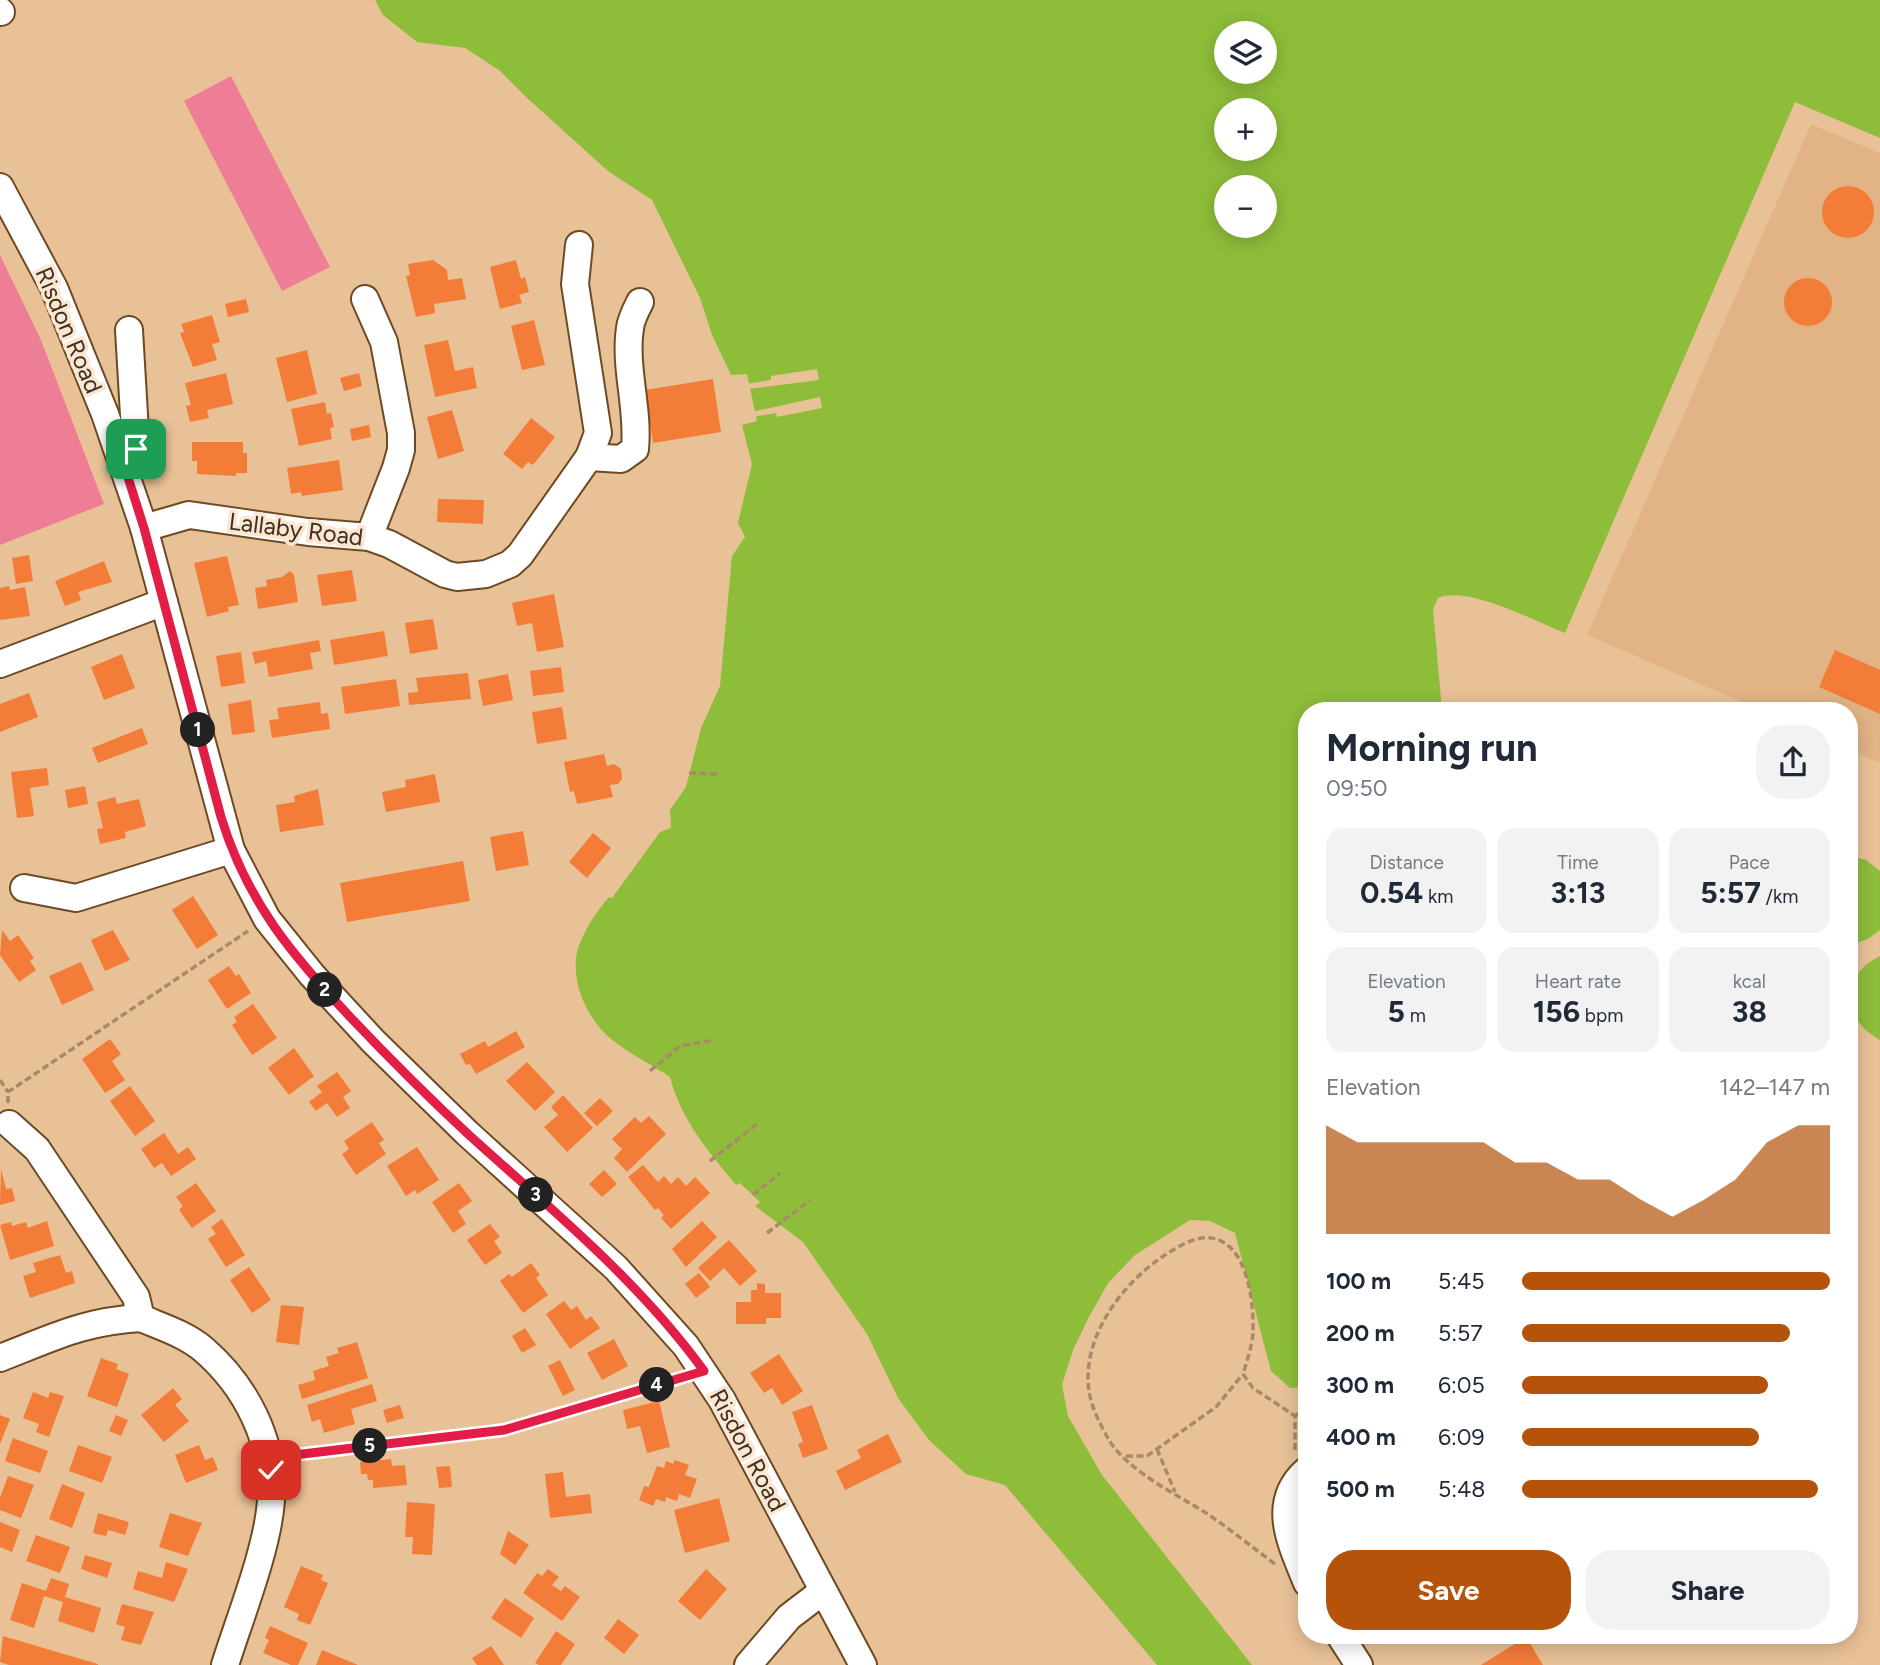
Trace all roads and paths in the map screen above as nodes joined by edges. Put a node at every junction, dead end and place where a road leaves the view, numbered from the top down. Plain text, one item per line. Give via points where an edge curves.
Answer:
1 (0, 187) edge
2 (579, 245) dead end
3 (365, 299) dead end
4 (640, 302) dead end
5 (129, 330) dead end
6 (589, 457) junction
7 (125, 468) junction
8 (144, 528) junction
9 (369, 537) junction
10 (164, 602) junction
11 (0, 664) edge
12 (689, 773) dead end
13 (717, 774) dead end
14 (231, 850) junction
15 (24, 888) dead end
16 (267, 919) junction
17 (715, 1040) dead end
18 (650, 1071) dead end
19 (0, 1080) edge
20 (8, 1092) junction
21 (9, 1124) joint
22 (757, 1124) dead end
23 (710, 1161) dead end
24 (780, 1173) dead end
25 (753, 1195) dead end
26 (810, 1200) dead end
27 (767, 1233) dead end
28 (141, 1318) junction
29 (0, 1358) edge
30 (704, 1371) junction
31 (1243, 1374) junction
32 (1298, 1414) edge
33 (1295, 1416) junction
34 (1298, 1446) edge
35 (1157, 1449) junction
36 (1124, 1456) junction
37 (269, 1458) junction
38 (1298, 1482) edge
39 (1176, 1494) junction
40 (1296, 1578) edge
41 (823, 1591) junction
42 (1345, 1644) edge
43 (225, 1665) edge
44 (748, 1665) edge
45 (863, 1665) edge
46 (1359, 1665) edge

1 - 7 street, Risdon Road via 54,288
2 - 6 street, Lallaby Road via 575,284 598,433
3 - 9 street via 384,342 401,433 396,468
4 - 6 street via 630,326 638,422 635,449 621,459
5 - 7 street via 136,449
6 - 9 street, Lallaby Road via 520,555 499,569 471,576 445,574
7 - 8 street, Risdon Road
8 - 9 street, Lallaby Road via 189,516
8 - 10 street, Risdon Road
10 - 11 street
10 - 14 street, Risdon Road
12 - 13 path
14 - 15 street via 76,898
14 - 16 street, Risdon Road
16 - 20 path
16 - 30 street, Risdon Road via 373,1041 616,1268 663,1317
17 - 18 path via 680,1046
19 - 20 path
20 - 21 path
21 - 28 street via 37,1149 136,1297
22 - 23 path
24 - 25 path
26 - 27 path
28 - 29 street via 106,1320 61,1332
28 - 37 street via 180,1334 222,1368 253,1410
30 - 37 path via 504,1430
30 - 41 street, Risdon Road
31 - 33 path via 1253,1388
31 - 35 path via 1216,1406
31 - 36 path via 1253,1318 1242,1267 1231,1247 1209,1238 1182,1245 1138,1273 1102,1325 1089,1362 1094,1409 1110,1442
32 - 33 path
33 - 34 path
35 - 36 path via 1147,1456
35 - 39 path
36 - 39 path
37 - 43 street via 271,1502 263,1541
38 - 40 street via 1286,1509
39 - 40 path
41 - 44 street via 789,1617
41 - 45 street, Risdon Road
42 - 46 street

